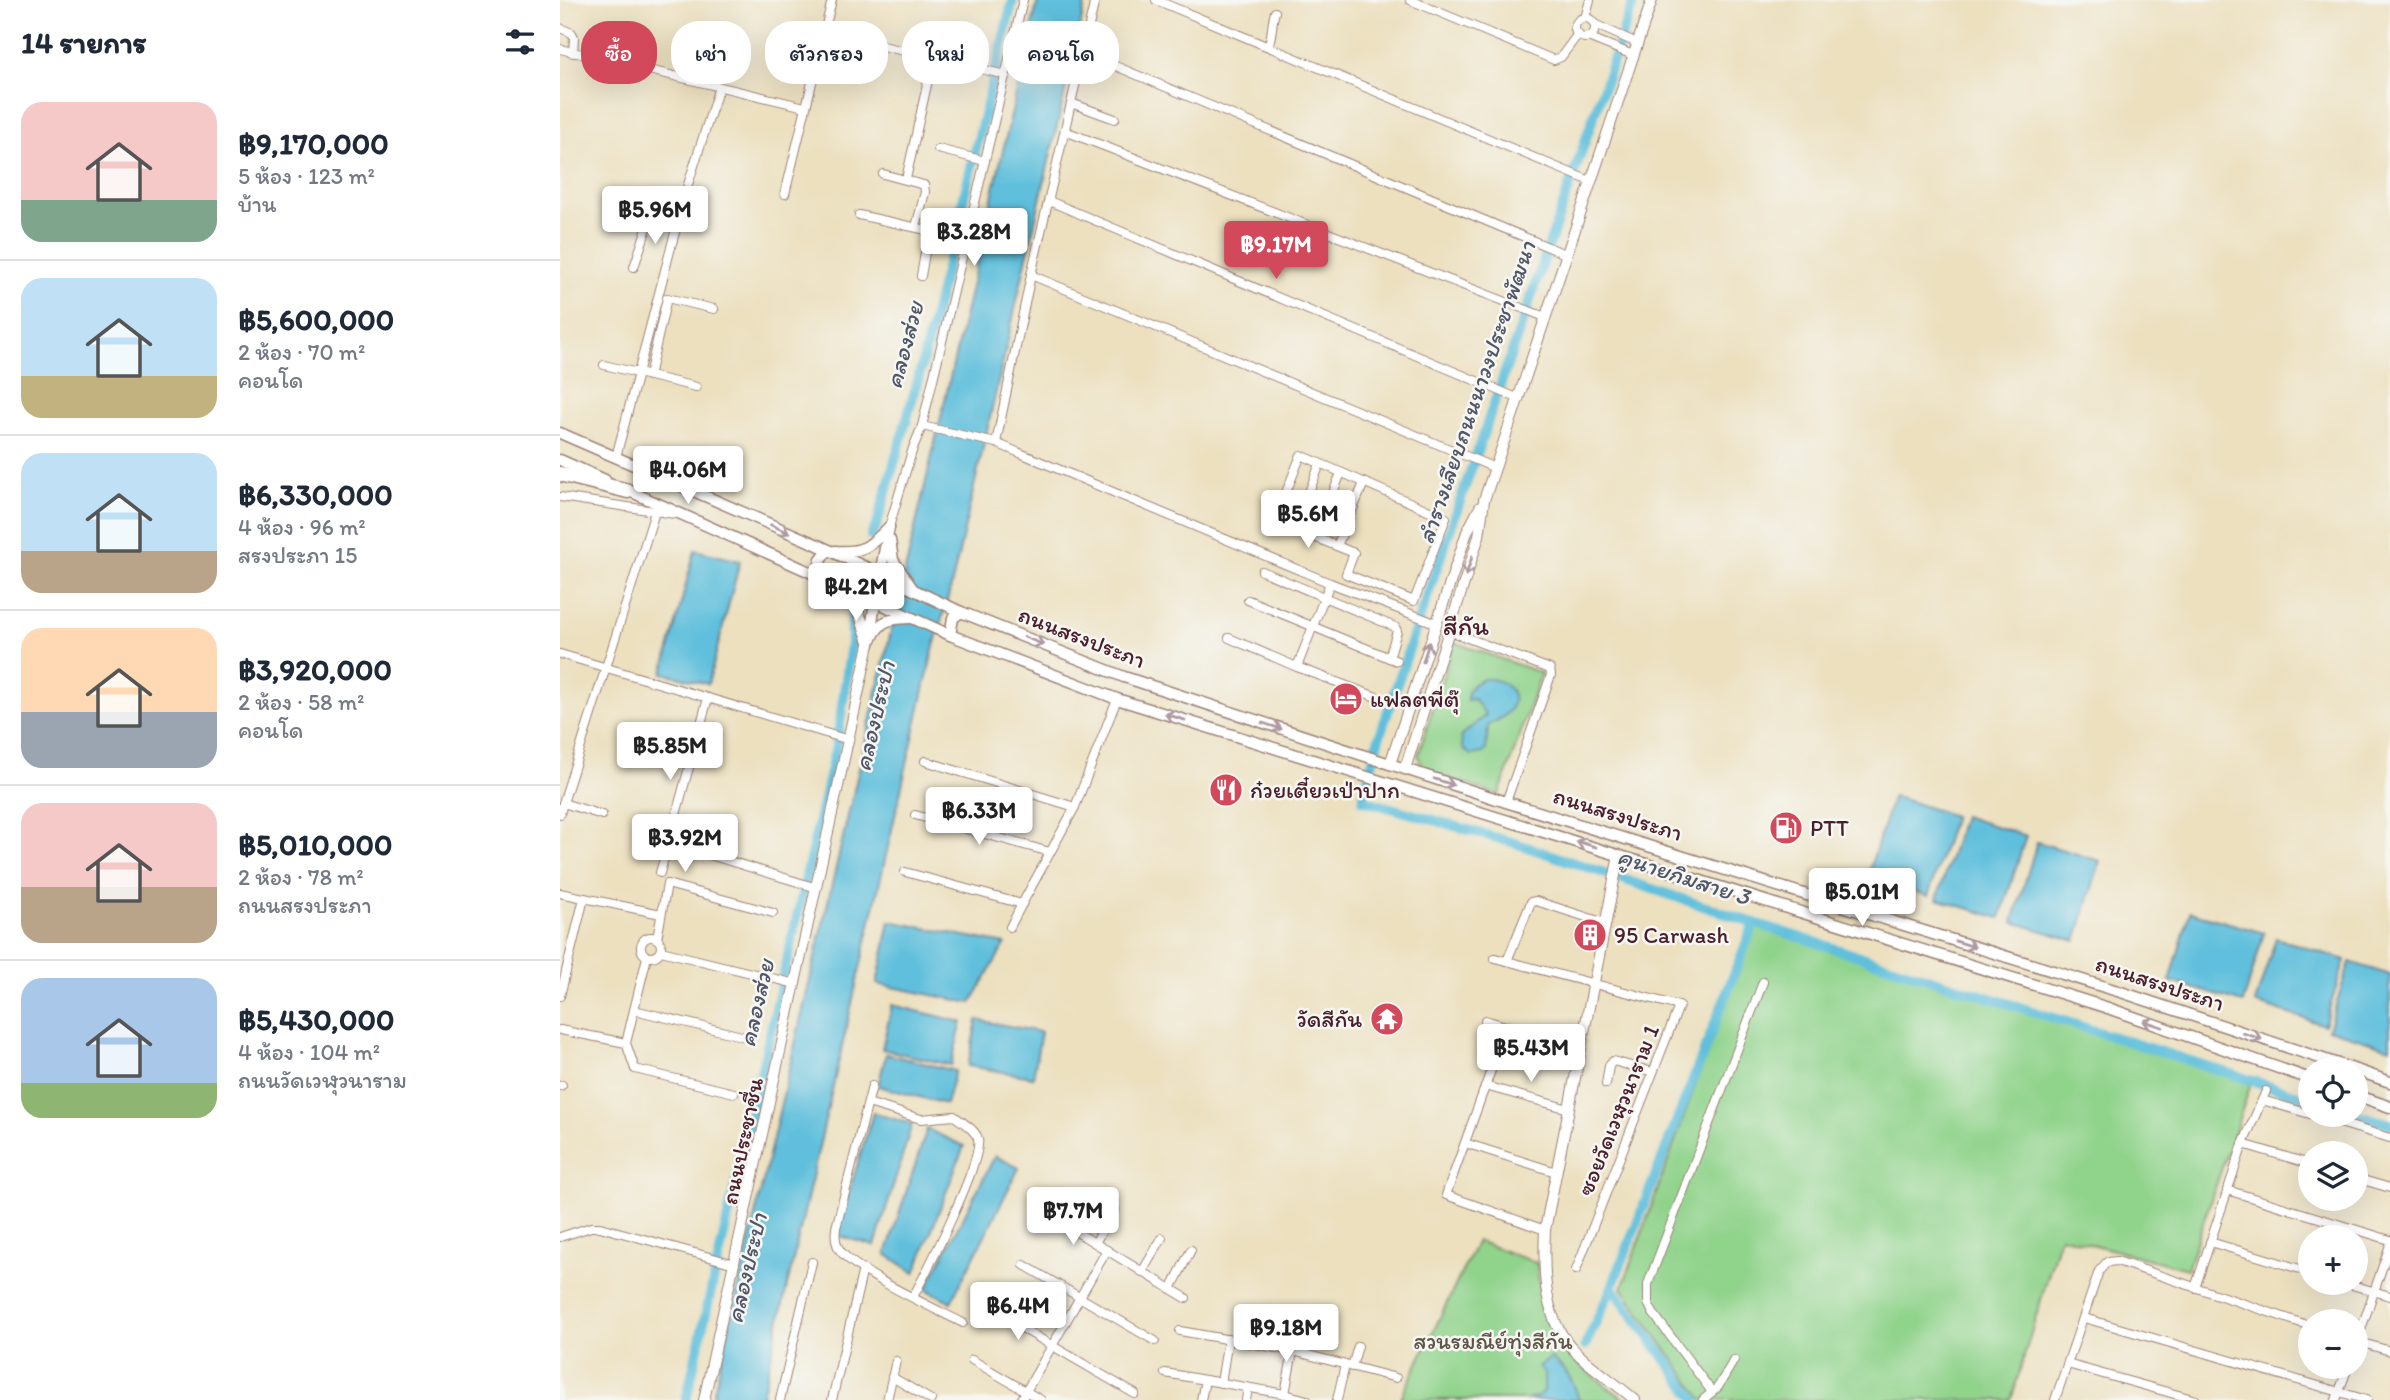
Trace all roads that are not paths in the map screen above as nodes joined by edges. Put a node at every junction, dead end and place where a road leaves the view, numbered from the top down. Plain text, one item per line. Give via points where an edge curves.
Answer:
1 (832, 0) edge
2 (1023, 0) edge
3 (1095, 0) edge
4 (1156, 0) edge
5 (1410, 0) edge
6 (1590, 0) edge
7 (1652, 0) edge
8 (1275, 12) dead end
9 (1585, 18) junction
10 (826, 21) edge
11 (1090, 21) edge
12 (1594, 24) junction
13 (560, 28) edge
14 (1578, 34) junction
15 (1588, 37) junction
16 (1637, 43) junction
17 (1268, 46) junction
18 (560, 50) edge
19 (573, 53) junction
20 (1633, 55) junction
21 (1119, 67) edge
22 (989, 71) edge
23 (999, 73) junction
24 (811, 84) edge
25 (927, 84) edge
26 (1075, 84) edge
27 (719, 87) junction
28 (1071, 103) junction
29 (805, 107) junction
30 (1115, 119) dead end
31 (1065, 131) junction
32 (939, 149) dead end
33 (978, 159) junction
34 (883, 174) dead end
35 (906, 179) junction
36 (1585, 179) junction
37 (785, 194) dead end
38 (1049, 201) junction
39 (859, 215) dead end
40 (677, 225) junction
41 (916, 227) junction
42 (929, 230) junction
43 (963, 238) junction
44 (1562, 252) junction
45 (634, 267) dead end
46 (1031, 275) junction
47 (921, 276) dead end
48 (714, 309) dead end
49 (1545, 317) junction
50 (604, 365) dead end
51 (637, 373) junction
52 (649, 376) junction
53 (696, 387) dead end
54 (1517, 398) junction
55 (922, 426) junction
56 (560, 433) edge
57 (996, 443) junction
58 (615, 457) junction
59 (560, 460) edge
60 (1320, 464) junction
61 (1495, 468) junction
62 (1341, 473) junction
63 (560, 474) edge
64 (1364, 483) junction
65 (628, 491) junction
66 (560, 497) edge
67 (1485, 500) junction
68 (655, 512) junction
69 (682, 515) junction
70 (889, 527) junction
71 (1293, 530) junction
72 (1315, 537) junction
73 (1337, 546) junction
74 (828, 550) junction
75 (1262, 571) dead end
76 (880, 575) junction
77 (818, 576) junction
78 (901, 580) junction
79 (1330, 583) junction
80 (844, 587) junction
81 (1324, 597) junction
82 (1248, 600) dead end
83 (875, 601) junction
84 (961, 612) junction
85 (892, 614) junction
86 (1435, 623) junction
87 (1313, 626) junction
88 (1449, 631) junction
89 (946, 633) junction
90 (1229, 638) dead end
91 (869, 644) junction
92 (560, 654) edge
93 (1297, 667) junction
94 (606, 668) junction
95 (708, 698) junction
96 (1379, 698) dead end
97 (1116, 699) junction
98 (1248, 718) junction
99 (841, 738) junction
100 (1243, 738) junction
101 (925, 761) dead end
102 (1385, 762) junction
103 (1405, 769) junction
104 (1380, 780) junction
105 (1400, 786) junction
106 (1506, 802) junction
107 (563, 803) junction
108 (1075, 807) junction
109 (560, 814) edge
110 (602, 815) dead end
111 (915, 815) dead end
112 (668, 842) junction
113 (1051, 852) junction
114 (1619, 855) junction
115 (905, 872) dead end
116 (660, 873) dead end
117 (813, 887) junction
118 (560, 893) edge
119 (584, 898) junction
120 (1022, 904) junction
121 (773, 913) dead end
122 (661, 914) junction
123 (1605, 923) junction
124 (1010, 926) dead end
125 (657, 939) junction
126 (661, 951) junction
127 (647, 957) junction
128 (1495, 958) dead end
129 (564, 960) edge
130 (1507, 961) junction
131 (1763, 982) dead end
132 (1594, 983) junction
133 (794, 984) junction
134 (2111, 989) junction
135 (560, 996) edge
136 (2105, 1007) junction
137 (634, 1010) junction
138 (1485, 1020) dead end
139 (1507, 1026) junction
140 (560, 1030) edge
141 (746, 1037) dead end
142 (626, 1043) junction
143 (1581, 1048) junction
144 (2315, 1057) edge
145 (1653, 1072) junction
146 (2298, 1075) edge
147 (2368, 1075) edge
148 (2390, 1082) edge
149 (1606, 1084) dead end
150 (872, 1086) dead end
151 (1485, 1086) junction
152 (2266, 1091) dead end
153 (734, 1093) dead end
154 (2368, 1099) edge
155 (2262, 1100) junction
156 (868, 1103) junction
157 (2390, 1107) edge
158 (1569, 1109) junction
159 (2298, 1110) edge
160 (2354, 1127) edge
161 (2390, 1138) edge
162 (1465, 1143) junction
163 (2243, 1144) junction
164 (2298, 1160) edge
165 (1556, 1172) junction
166 (2368, 1182) edge
167 (2390, 1188) edge
168 (2227, 1190) junction
169 (1115, 1209) dead end
170 (1055, 1219) dead end
171 (1545, 1230) junction
172 (560, 1237) edge
173 (1162, 1238) dead end
174 (2210, 1242) junction
175 (1094, 1243) junction
176 (2390, 1243) edge
177 (1107, 1250) junction
178 (1191, 1250) dead end
179 (812, 1262) dead end
180 (735, 1264) junction
181 (1024, 1265) dead end
182 (2298, 1268) edge
183 (863, 1269) junction
184 (1576, 1270) dead end
185 (1142, 1272) junction
186 (1171, 1289) junction
187 (2194, 1289) junction
188 (2368, 1290) edge
189 (2375, 1292) junction
190 (2390, 1296) edge
191 (913, 1297) junction
192 (1079, 1297) junction
193 (1185, 1298) dead end
194 (2368, 1310) edge
195 (998, 1314) dead end
196 (2084, 1318) junction
197 (1241, 1321) dead end
198 (2298, 1322) edge
199 (963, 1323) dead end
200 (1180, 1331) dead end
201 (1306, 1331) dead end
202 (1228, 1339) junction
203 (1155, 1341) dead end
204 (1239, 1341) junction
205 (1052, 1345) junction
206 (2368, 1345) edge
207 (1358, 1346) dead end
208 (2390, 1351) edge
209 (1298, 1352) junction
210 (972, 1360) dead end
211 (1734, 1360) dead end
212 (896, 1361) dead end
213 (2067, 1364) junction
214 (1349, 1366) junction
215 (1164, 1373) dead end
216 (892, 1377) junction
217 (1396, 1378) dead end
218 (2344, 1379) edge
219 (1205, 1380) junction
220 (1221, 1383) junction
221 (1248, 1388) junction
222 (1027, 1391) junction
223 (1135, 1394) dead end
224 (1285, 1394) junction
225 (2338, 1396) edge
226 (1709, 1397) edge
227 (704, 1400) edge
228 (780, 1400) edge
229 (832, 1400) edge
230 (887, 1400) edge
231 (932, 1400) edge
232 (1021, 1400) edge
233 (1041, 1400) edge
234 (1201, 1400) edge
235 (1246, 1400) edge
236 (1307, 1400) edge
237 (1337, 1400) edge
238 (1635, 1400) edge
239 (2055, 1400) edge
240 (2196, 1400) edge
241 (2367, 1400) edge

1 - 10 street
2 - 23 street
3 - 11 street
4 - 17 street
5 - 14 street via 1551,59 1560,57
6 - 9 street
7 - 16 street
8 - 17 street
9 - 12 street
9 - 14 street via 1576,23
12 - 15 street
12 - 16 street
13 - 19 street via 572,33
14 - 15 street
15 - 20 street
16 - 20 street
17 - 36 street
18 - 19 street
19 - 27 street
20 - 36 street
21 - 44 street
22 - 23 street
23 - 33 street
24 - 29 street
25 - 35 street
26 - 28 street
27 - 29 street
27 - 40 street
28 - 30 street
28 - 31 street
29 - 37 street
31 - 38 street
31 - 49 street
32 - 33 street
33 - 43 street
34 - 35 street
35 - 41 street via 925,188
36 - 44 street
38 - 46 street
38 - 54 street
39 - 41 street
40 - 45 street via 649,222
40 - 51 street
41 - 42 street
42 - 43 street
42 - 47 street
43 - 55 street
44 - 49 street
46 - 57 street
46 - 61 street
48 - 52 street via 667,298
49 - 54 street
50 - 51 street
51 - 52 street
51 - 58 street
52 - 53 street
54 - 61 street
55 - 57 street
55 - 70 street
56 - 58 main road, ถนนสรงประภา
57 - 79 street
58 -> 74 main road, ถนนสรงประภา
59 - 65 main road
60 - 62 street
60 - 71 street
60 - 71 street via 1301,455 1280,505 1278,522
61 - 67 street
62 - 64 street
62 - 72 street
63 - 65 highway
64 - 73 street
64 - 73 street via 1446,518 1414,601 1346,574 1354,553
65 - 69 main road
66 - 68 street
67 - 86 street via 1467,531
67 -> 88 street via 1479,536
68 - 69 street
68 - 94 street
69 - 77 main road
70 - 74 main road via 866,548
70 - 76 main road
70 - 78 main road
71 - 72 street
72 - 73 street
74 - 76 main road, ถนนสรงประภา
74 - 77 main road
75 - 81 street
76 - 78 main road, ถนนสรงประภา
76 - 83 main road
77 - 80 main road
78 - 84 main road, ถนนสรงประภา
79 - 81 street
79 - 86 street
80 - 83 main road
80 - 91 main road via 858,610
81 - 87 street
81 - 87 street via 1395,627 1393,659
82 - 87 street
83 - 85 main road
83 - 91 main road
84 - 89 main road
84 -> 98 main road, ถนนสรงประภา via 1124,677
85 - 89 main road, ถนนสรงประภา
85 - 91 main road via 877,626
102 -> 86 street
87 - 93 street
88 - 103 street
88 - 106 street via 1550,669
89 - 97 main road, ถนนสรงประภา
90 - 93 street
91 - 99 street, ถนนประชาชื่น
92 - 94 street
93 - 96 street
94 - 95 street
94 - 107 street
95 - 99 street
95 - 112 street
100 -> 97 main road, ถนนสรงประภา
97 - 108 street
98 - 100 main road
98 -> 102 main road, ถนนสรงประภา
99 - 117 street, ถนนประชาชื่น
100 - 104 main road, ถนนสรงประภา
101 - 108 street
102 - 103 main road, ถนนสรงประภา
102 - 104 main road
103 - 105 main road
103 -> 106 main road, ถนนสรงประภา
104 - 105 main road, ถนนสรงประภา
114 -> 105 main road, ถนนสรงประภา
106 -> 134 main road, ถนนสรงประภา
107 - 109 street
107 - 110 street
108 - 113 street
111 - 113 street
112 - 116 street
112 - 117 street
113 - 120 street
114 - 123 street
114 - 136 main road, ถนนสรงประภา
115 - 120 street
117 - 133 street, ถนนประชาชื่น
118 - 119 street
119 - 122 street
119 - 129 street
120 - 124 street
121 - 122 street via 667,884
122 - 125 street
123 - 130 street via 1531,902
123 - 132 street
125 - 126 street
125 - 127 street via 650,937 642,943
126 - 127 street
126 - 133 street
127 - 137 street
128 - 130 street
129 - 135 street
130 - 132 street
131 - 226 street via 1647,1284 1653,1313
132 - 143 street
132 - 145 street, ซอยวัดเวฬุวนาราม 1 via 1679,1006
133 - 180 street, ถนนประชาชื่น
134 - 136 main road
134 -> 144 main road, ถนนสรงประภา
146 -> 136 main road, ถนนสรงประภา
137 - 141 street
137 - 142 street
138 - 139 street
139 - 143 street
139 - 151 street
140 - 142 street
142 - 153 street via 635,1069
143 - 158 street
145 - 149 street via 1613,1061
145 - 184 street, ซอยวัดเวฬุวนาราม 1
147 - 148 main road, ถนนสรงประภา
150 - 156 street
151 - 158 street
151 - 162 street
152 - 155 street
154 - 157 main road
155 - 159 street
155 - 163 street
156 - 183 street via 835,1240 841,1252
156 - 191 street via 920,1119 954,1116 978,1139 967,1179
158 - 165 street
160 - 161 street
162 - 165 street
162 - 171 street via 1447,1195
163 - 164 street
163 - 168 street
165 - 171 street
166 - 167 street
168 - 174 street
168 - 176 street
169 - 175 street
170 - 175 street
171 - 238 street via 1543,1271 1559,1329 1573,1350
172 - 180 street via 600,1227
173 - 185 street
174 - 182 street
174 - 187 street
175 - 177 street
176 - 189 street
177 - 185 street
177 - 192 street
178 - 186 street
179 - 228 street
180 - 227 street, ถนนประชาชื่น
181 - 192 street
183 - 191 street
183 - 229 street
185 - 186 street
186 - 193 street
187 - 196 street via 2118,1261 2107,1262 2099,1271
187 - 198 street
188 - 189 street
189 - 190 street
189 - 194 street
191 - 199 street
192 - 203 street
192 - 205 street
195 - 205 street
196 - 213 street
196 - 225 street
197 - 204 street
200 - 202 street
201 - 209 street
202 - 204 street
202 - 220 street
204 - 209 street
205 - 222 street
205 - 223 street
206 - 208 street
207 - 214 street
209 - 214 street
209 - 224 street
210 - 222 street
211 - 226 street
212 - 216 street
213 - 239 street
213 - 240 street
214 - 217 street
214 - 237 street
215 - 219 street
216 - 230 street
216 - 231 street
218 - 225 street
219 - 220 street
219 - 234 street
220 - 221 street
221 - 224 street
221 - 235 street
222 - 232 street
222 - 233 street
224 - 236 street
225 - 241 street

